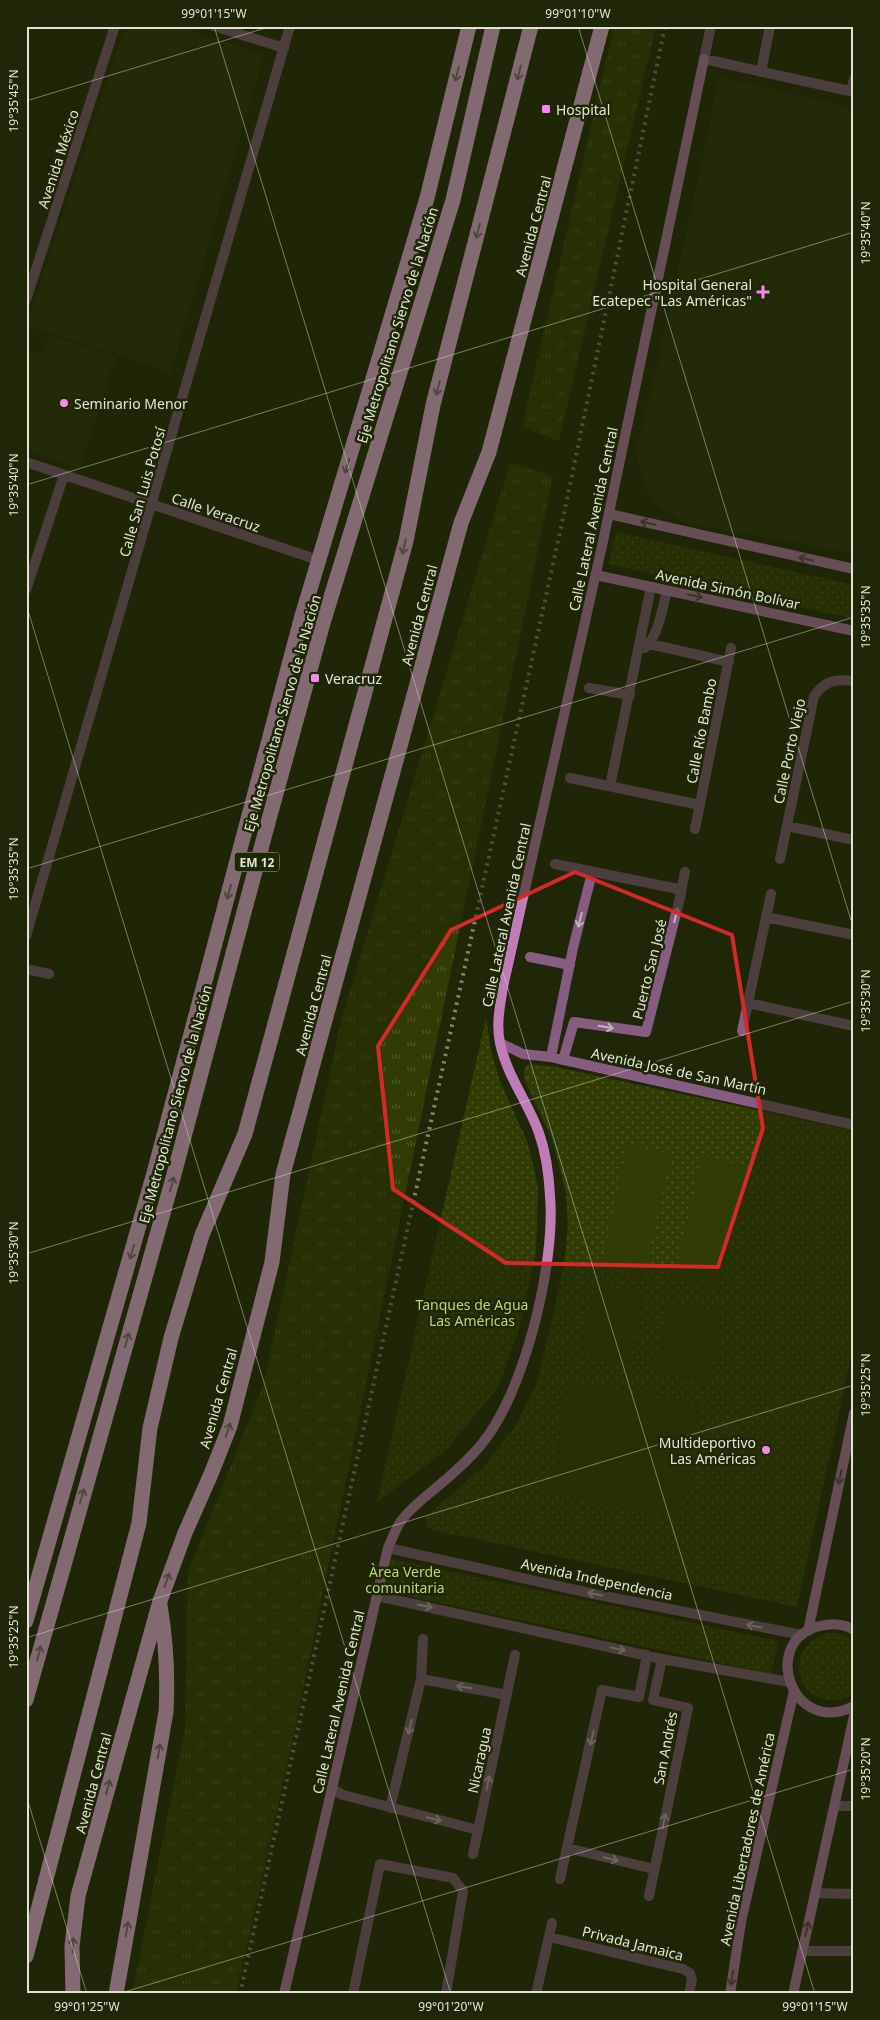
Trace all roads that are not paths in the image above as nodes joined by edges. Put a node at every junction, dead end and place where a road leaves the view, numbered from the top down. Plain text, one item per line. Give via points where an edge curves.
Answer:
1 (115, 26) edge
2 (214, 26) edge
3 (290, 26) edge
4 (469, 26) edge
5 (493, 26) edge
6 (531, 26) edge
7 (602, 26) edge
8 (711, 26) edge
9 (770, 26) edge
10 (284, 48) junction
11 (704, 60) junction
12 (761, 72) junction
13 (854, 79) edge
14 (852, 92) edge
15 (26, 300) edge
16 (26, 462) edge
17 (64, 475) junction
18 (152, 504) junction
19 (608, 514) junction
20 (312, 558) dead end
21 (854, 569) edge
22 (596, 575) junction
23 (651, 587) junction
24 (26, 590) edge
25 (667, 590) junction
26 (854, 630) edge
27 (645, 643) junction
28 (732, 648) dead end
29 (729, 662) junction
30 (854, 681) edge
31 (589, 688) dead end
32 (630, 695) junction
33 (570, 778) dead end
34 (610, 786) junction
35 (700, 805) junction
36 (787, 826) junction
37 (695, 829) dead end
38 (854, 840) edge
39 (780, 859) dead end
40 (556, 864) dead end
41 (685, 872) dead end
42 (592, 873) junction
43 (680, 890) junction
44 (771, 894) dead end
45 (766, 917) junction
46 (26, 936) edge
47 (854, 936) edge
48 (530, 957) dead end
49 (570, 965) junction
50 (26, 969) edge
51 (49, 974) dead end
52 (748, 1003) junction
53 (854, 1026) edge
54 (742, 1031) dead end
55 (500, 1043) junction
56 (551, 1057) junction
57 (563, 1060) junction
58 (854, 1125) edge
59 (854, 1412) edge
60 (388, 1548) junction
61 (377, 1596) junction
62 (160, 1602) junction
63 (26, 1621) edge
64 (854, 1630) edge
65 (805, 1633) junction
66 (423, 1639) dead end
67 (515, 1655) dead end
68 (647, 1655) junction
69 (662, 1658) junction
70 (421, 1679) junction
71 (792, 1687) junction
72 (507, 1695) junction
73 (26, 1700) edge
74 (854, 1706) edge
75 (854, 1716) edge
76 (332, 1789) junction
77 (834, 1806) junction
78 (854, 1806) edge
79 (390, 1808) junction
80 (478, 1830) junction
81 (567, 1848) junction
82 (473, 1854) dead end
83 (654, 1869) junction
84 (560, 1879) dead end
85 (815, 1893) junction
86 (854, 1894) edge
87 (649, 1896) dead end
88 (552, 1923) dead end
89 (548, 1937) junction
90 (802, 1951) junction
91 (854, 1951) edge
92 (26, 1956) edge
93 (73, 1994) edge
94 (116, 1994) edge
95 (284, 1994) edge
96 (353, 1994) edge
97 (446, 1994) edge
98 (536, 1994) edge
99 (689, 1994) edge
100 (730, 1994) edge
101 (793, 1994) edge

1 - 15 street, Avenida México
2 - 10 street
3 - 10 street, Calle San Luis Potosí
4 -> 63 highway, Eje Metropolitano Siervo de la Nación / EM 12 via 426,198 302,616 154,1173
73 -> 5 highway, Eje Metropolitano Siervo de la Nación / EM 12 via 173,1178 323,623 453,200
6 -> 92 highway, Avenida Central via 433,405 406,541 245,1134 202,1236 171,1338 150,1428 138,1523
62 -> 7 highway, Avenida Central via 185,1532 230,1426 272,1262 283,1174 462,523 489,452
8 - 11 street, Calle Lateral Avenida Central
9 - 12 street
10 - 18 street, Calle San Luis Potosí
11 - 12 street
11 - 19 main road, Calle Lateral Avenida Central
12 - 14 street
13 - 14 street
16 - 17 street, Calle Veracruz
17 - 18 street, Calle Veracruz
17 - 24 street
18 - 20 street, Calle Veracruz
18 - 46 street, Calle San Luis Potosí
21 -> 19 main road
19 - 22 main road, Calle Lateral Avenida Central
22 - 23 main road, Avenida Simón Bolívar
22 - 55 main road, Calle Lateral Avenida Central via 503,987 498,1023
23 - 25 main road, Avenida Simón Bolívar
23 - 27 street
25 -> 26 main road, Avenida Simón Bolívar
25 - 27 street via 659,621
27 - 29 street, Calle Río Bambo
27 - 32 street via 639,654
28 - 29 street, Calle Río Bambo
29 - 35 street, Calle Río Bambo
30 - 36 street, Calle Porto Viejo via 839,679 823,684 814,696
31 - 32 street
32 - 34 street
33 - 34 street, Calle Río Bambo
34 - 35 street, Calle Río Bambo
35 - 37 street, Calle Río Bambo
36 - 38 street
36 - 39 street, Calle Porto Viejo
40 - 42 street
41 - 43 street, Puerto San José
42 - 43 street
42 -> 49 street
57 -> 43 street, Puerto San José via 574,1022 646,1032 682,894
44 - 45 street
45 - 47 street
45 - 52 street
48 - 49 street
49 - 56 street
50 - 51 street
52 - 53 street
52 - 54 street
55 - 56 street, Avenida José de San Martín via 523,1054
55 - 60 main road, Calle Lateral Avenida Central via 508,1070 539,1134 552,1212 550,1251 534,1322 512,1396 497,1424 457,1470 410,1510
56 - 57 street, Avenida José de San Martín
57 - 58 street, Avenida José de San Martín
59 -> 65 main road
60 - 61 main road, Calle Lateral Avenida Central
65 -> 60 street, Avenida Independencia via 604,1596
61 -> 68 street
61 - 76 main road, Calle Lateral Avenida Central
93 -> 62 highway, Avenida Central via 72,1946 78,1896
94 -> 62 highway via 166,1712 166,1638
64 - 65 main road via 828,1624
65 - 71 main road, Avenida Libertadores de América via 788,1657 787,1670
66 - 70 street
67 - 72 street, Nicaragua
68 - 69 street
68 -> 81 street via 639,1697 602,1690
69 - 71 street
83 -> 69 street, San Andrés via 688,1708 653,1700
72 -> 70 street
70 -> 79 street
71 - 74 main road via 808,1706 817,1710 838,1712
71 -> 100 main road, Avenida Libertadores de América via 741,1922
80 -> 72 street, Nicaragua
75 - 77 main road
76 - 79 street via 343,1796
76 - 95 main road, Calle Lateral Avenida Central
77 - 78 street
77 - 85 main road
79 -> 80 street
80 - 82 street, Nicaragua
81 -> 83 street
81 - 84 street
83 - 87 street, San Andrés
85 - 86 street
90 -> 85 main road
88 - 89 street
89 - 98 street
89 - 99 street, Privada Jamaica via 683,1969 690,1973 692,1980
90 - 91 street
90 - 101 main road
96 - 97 street via 380,1864 453,1878 464,1891

